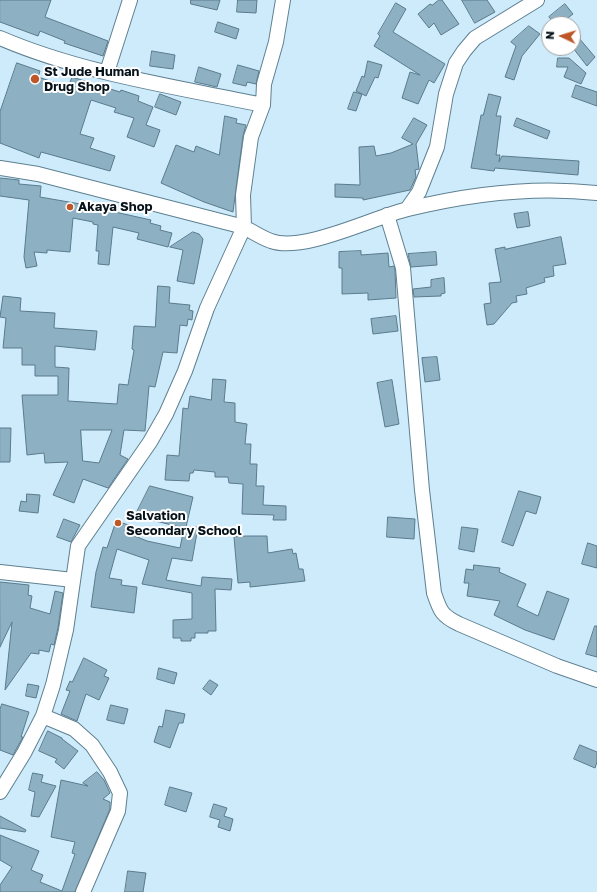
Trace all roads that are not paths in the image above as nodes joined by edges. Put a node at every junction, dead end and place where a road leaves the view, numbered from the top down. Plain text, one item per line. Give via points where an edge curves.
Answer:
1 (130, 0) edge
2 (282, 0) edge
3 (537, 0) edge
4 (0, 38) edge
5 (107, 72) junction
6 (263, 105) junction
7 (0, 168) edge
8 (597, 193) edge
9 (407, 209) junction
10 (387, 215) junction
11 (244, 227) junction
12 (0, 572) edge
13 (73, 580) junction
14 (597, 680) edge
15 (43, 716) junction
16 (0, 792) edge
17 (83, 892) edge

1 - 5 street
2 - 6 street via 276,42 264,84
3 - 9 street via 475,38 456,63 446,94 437,147 420,192
4 - 5 street via 29,51
5 - 6 street
6 - 11 street via 252,137 244,195
7 - 11 street via 38,174
8 - 9 street via 535,191 487,194
9 - 10 street
10 - 11 street via 315,240 292,242 272,242
10 - 14 street via 403,268 422,490 434,593 439,608 445,618 556,666
11 - 13 street via 207,308 185,371 166,414 150,442 78,546
12 - 13 street
13 - 15 street via 66,630
15 - 16 street
15 - 17 street via 74,729 92,745 120,793 118,811

